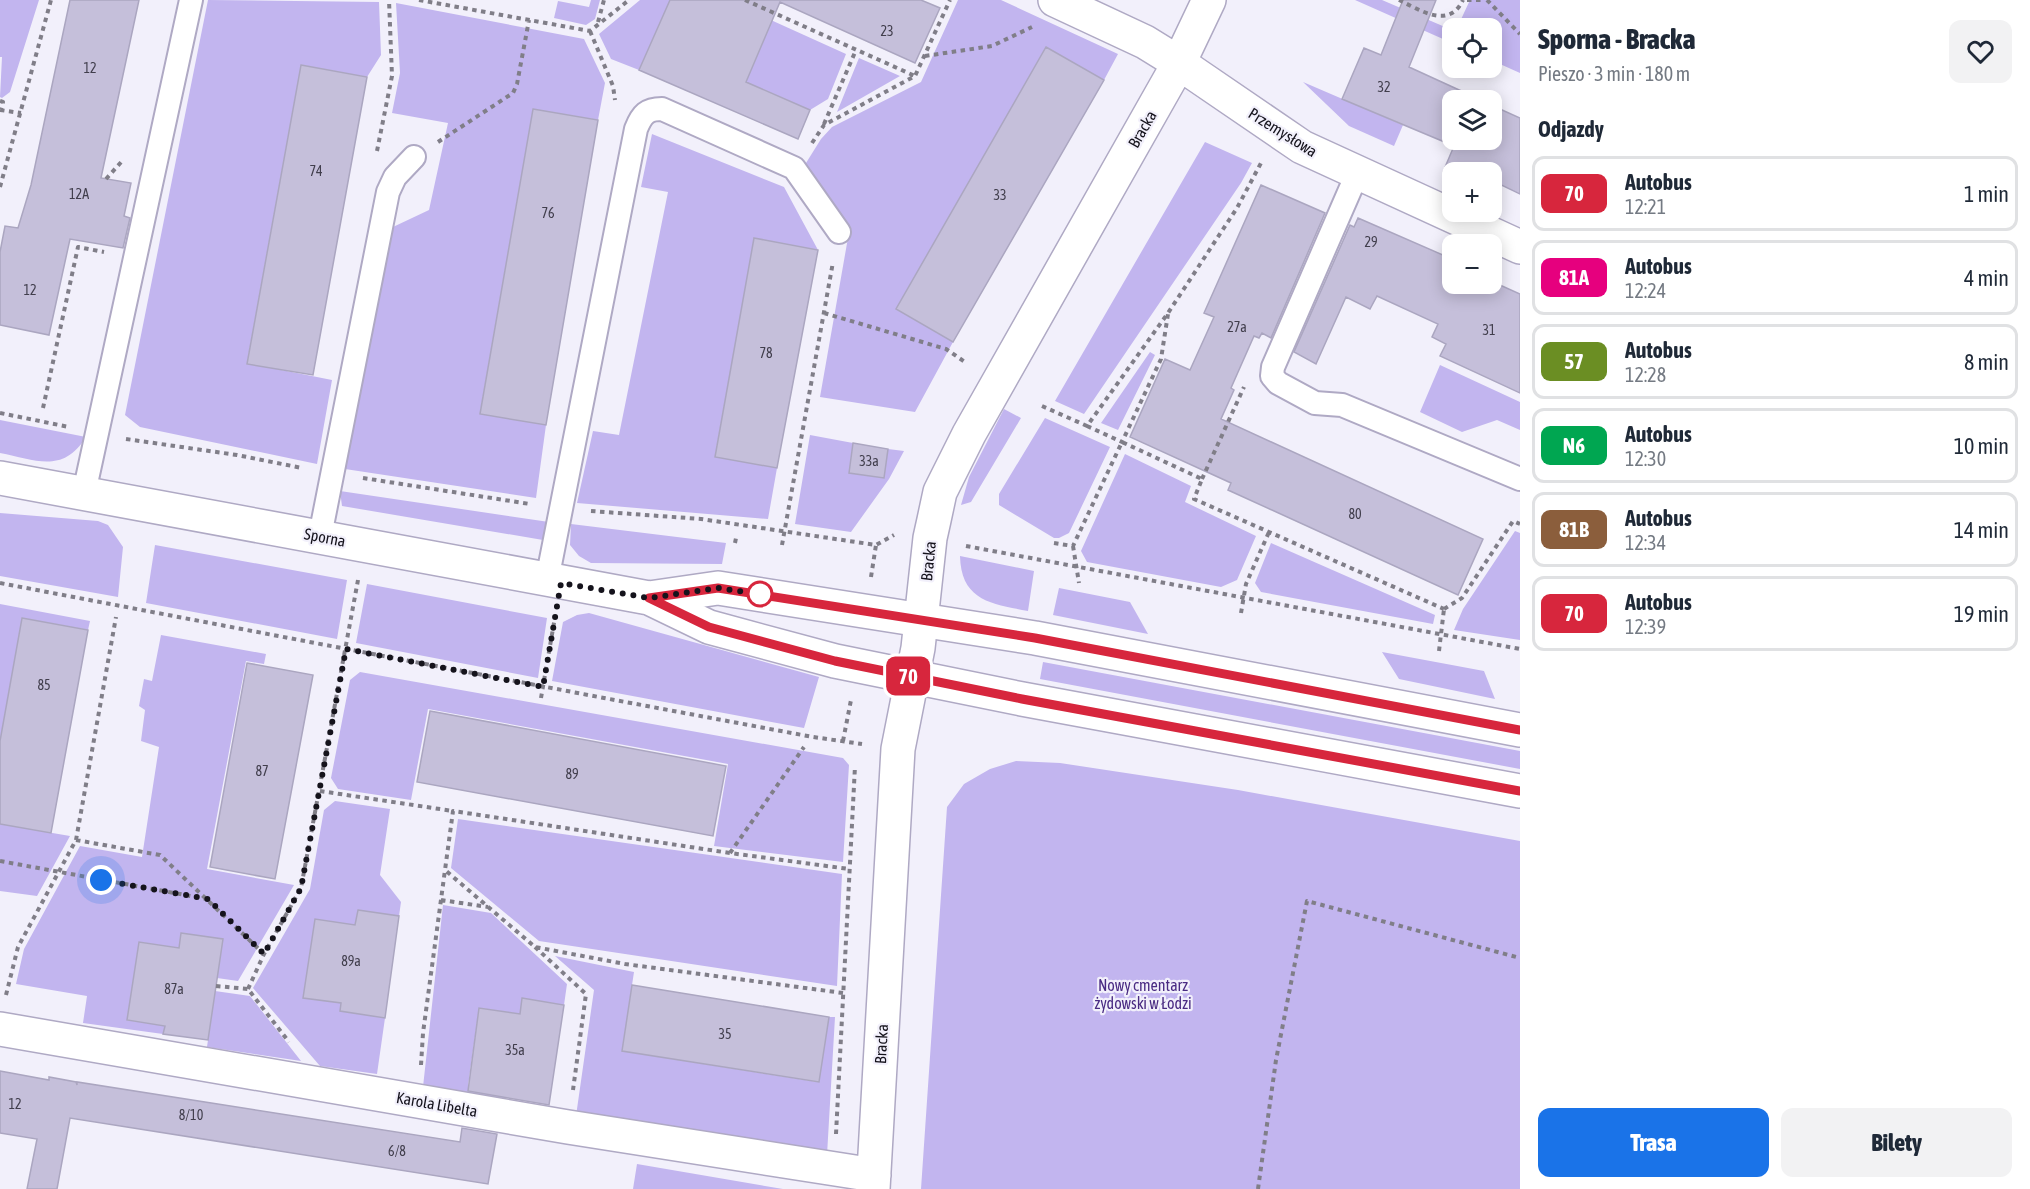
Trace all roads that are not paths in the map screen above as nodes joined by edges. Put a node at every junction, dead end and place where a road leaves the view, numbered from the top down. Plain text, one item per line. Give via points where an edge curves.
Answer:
1 (191, 0) edge
2 (1209, 0) edge
3 (1047, 12) edge
4 (1179, 63) junction
5 (414, 157) road end
6 (1357, 174) junction
7 (839, 232) road end
8 (1520, 247) edge
9 (0, 478) edge
10 (1520, 479) edge
11 (84, 493) junction
12 (320, 536) junction
13 (554, 581) junction
14 (649, 598) junction
15 (922, 620) junction
16 (913, 677) junction
17 (1520, 730) edge
18 (1520, 791) edge
19 (3, 1015) edge
20 (874, 1182) edge

1 - 11 lane
2 - 4 street, Bracka
3 - 4 street, Przemysłowa via 1145,42
4 - 6 street, Przemysłowa via 1302,147
4 - 15 street, Bracka via 940,492 930,538
5 - 12 lane via 395,177 388,192
6 - 8 street, Przemysłowa
6 - 10 lane via 1272,376 1315,402 1342,405
7 - 13 lane via 794,168 662,109 650,109 641,117 561,508
9 - 11 street, Sporna
11 - 12 street, Sporna
12 - 13 street, Sporna
13 - 14 street, Sporna
14 - 15 street, Sporna via 718,588
14 - 16 street, Sporna via 709,627 835,661
15 - 16 street, Bracka
15 - 17 street, Sporna
16 - 18 street, Sporna
16 - 20 street, Bracka via 898,749
19 - 20 street, Karola Libelta via 323,1085 834,1169

